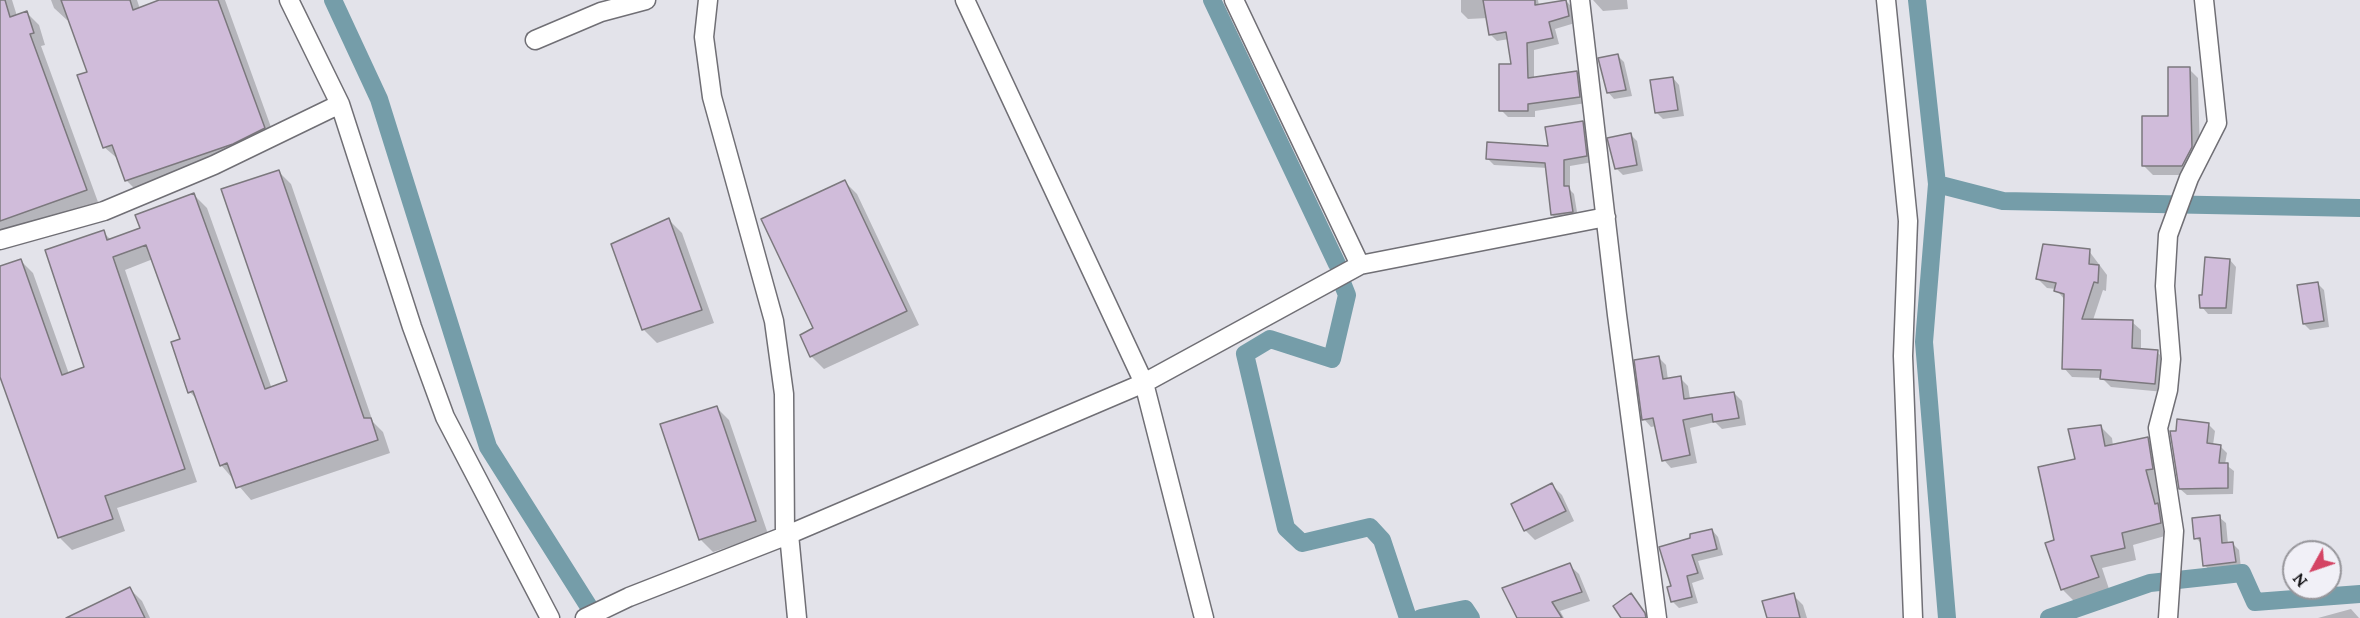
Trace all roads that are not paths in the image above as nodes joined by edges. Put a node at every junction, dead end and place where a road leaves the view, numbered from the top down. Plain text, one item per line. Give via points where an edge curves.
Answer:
1 (289, 0) edge
2 (646, 0) edge
3 (708, 0) edge
4 (965, 0) edge
5 (1234, 0) edge
6 (1580, 0) edge
7 (1886, 0) edge
8 (2204, 0) edge
9 (598, 6) edge
10 (535, 40) dead end
11 (340, 104) junction
12 (1606, 217) junction
13 (0, 240) edge
14 (1360, 265) junction
15 (1144, 384) junction
16 (787, 535) junction
17 (1913, 616) edge
18 (550, 618) edge
19 (585, 618) edge
20 (796, 618) edge
21 (1204, 618) edge
22 (1657, 618) edge
23 (2168, 618) edge

1 - 11 street
2 - 9 street
3 - 16 street via 704,37 712,98 774,321 784,394
4 - 15 street
5 - 14 street
6 - 12 street
7 - 17 street via 1908,221 1903,356
8 - 23 street via 2217,123 2189,178 2168,235 2165,286 2171,359 2158,428 2174,531
9 - 10 street
11 - 13 street via 214,165 104,211
11 - 18 street via 445,417
12 - 14 street
12 - 22 street
14 - 15 street
15 - 16 street
15 - 21 street
16 - 19 street
16 - 20 street

